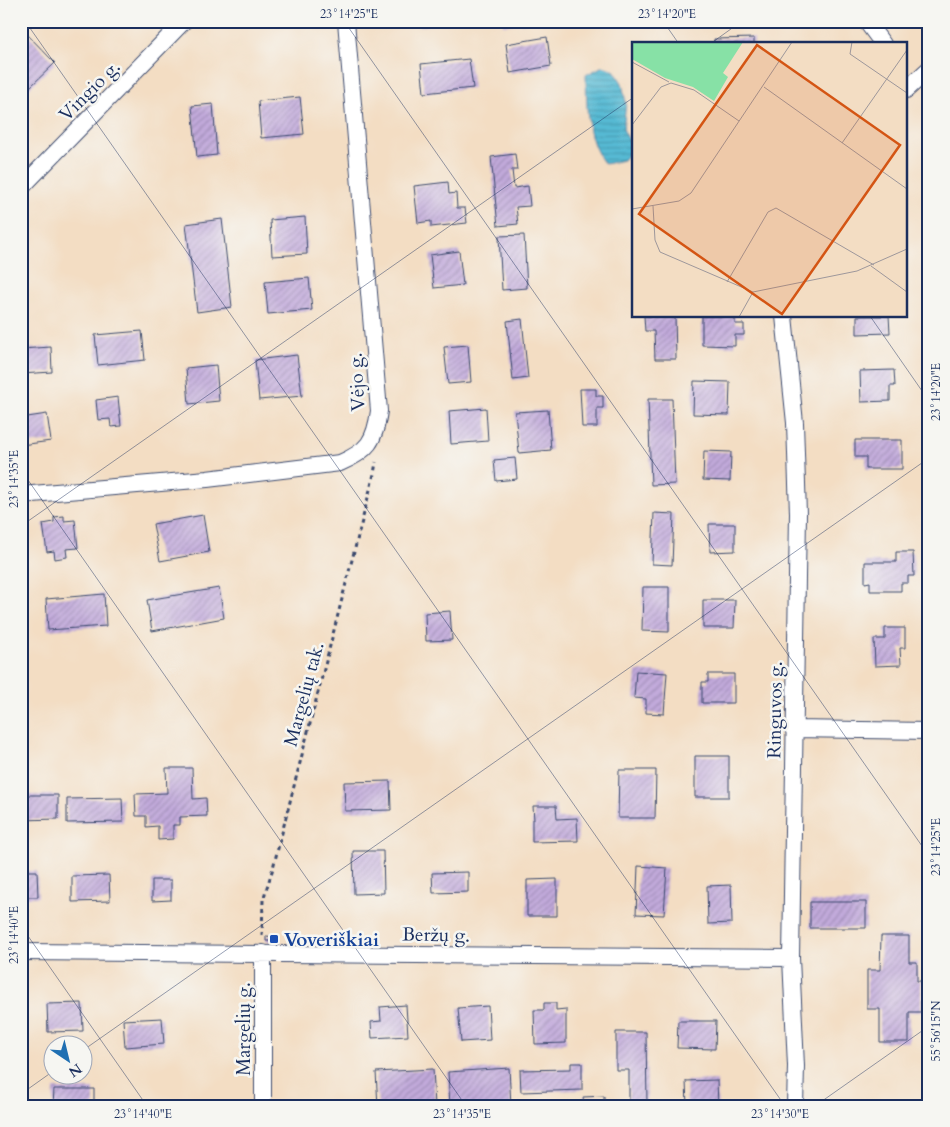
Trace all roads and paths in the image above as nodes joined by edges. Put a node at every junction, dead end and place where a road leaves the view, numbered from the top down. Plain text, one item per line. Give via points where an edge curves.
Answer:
1 (184, 21) edge
2 (346, 21) edge
3 (866, 21) edge
4 (882, 42) edge
5 (929, 69) edge
6 (909, 81) edge
7 (21, 188) edge
8 (784, 318) edge
9 (368, 446) junction
10 (21, 495) edge
11 (793, 729) junction
12 (929, 731) edge
13 (21, 952) edge
14 (263, 953) junction
15 (791, 958) junction
16 (263, 1106) edge
17 (795, 1106) edge

1 - 7 street, Vingio g.
2 - 9 street, Vėjo g. via 379,411 377,430
3 - 4 street
5 - 6 street
8 - 11 street, Ringuvos g. via 795,423 798,514
9 - 10 street via 357,456 334,464
9 - 14 path, Margelių tak. via 376,460 374,474 263,900
11 - 12 street
11 - 15 street, Ringuvos g.
13 - 14 street, Beržų g.
14 - 15 street, Beržų g.
14 - 16 street, Margelių g.
15 - 17 street, Ringuvos g.

